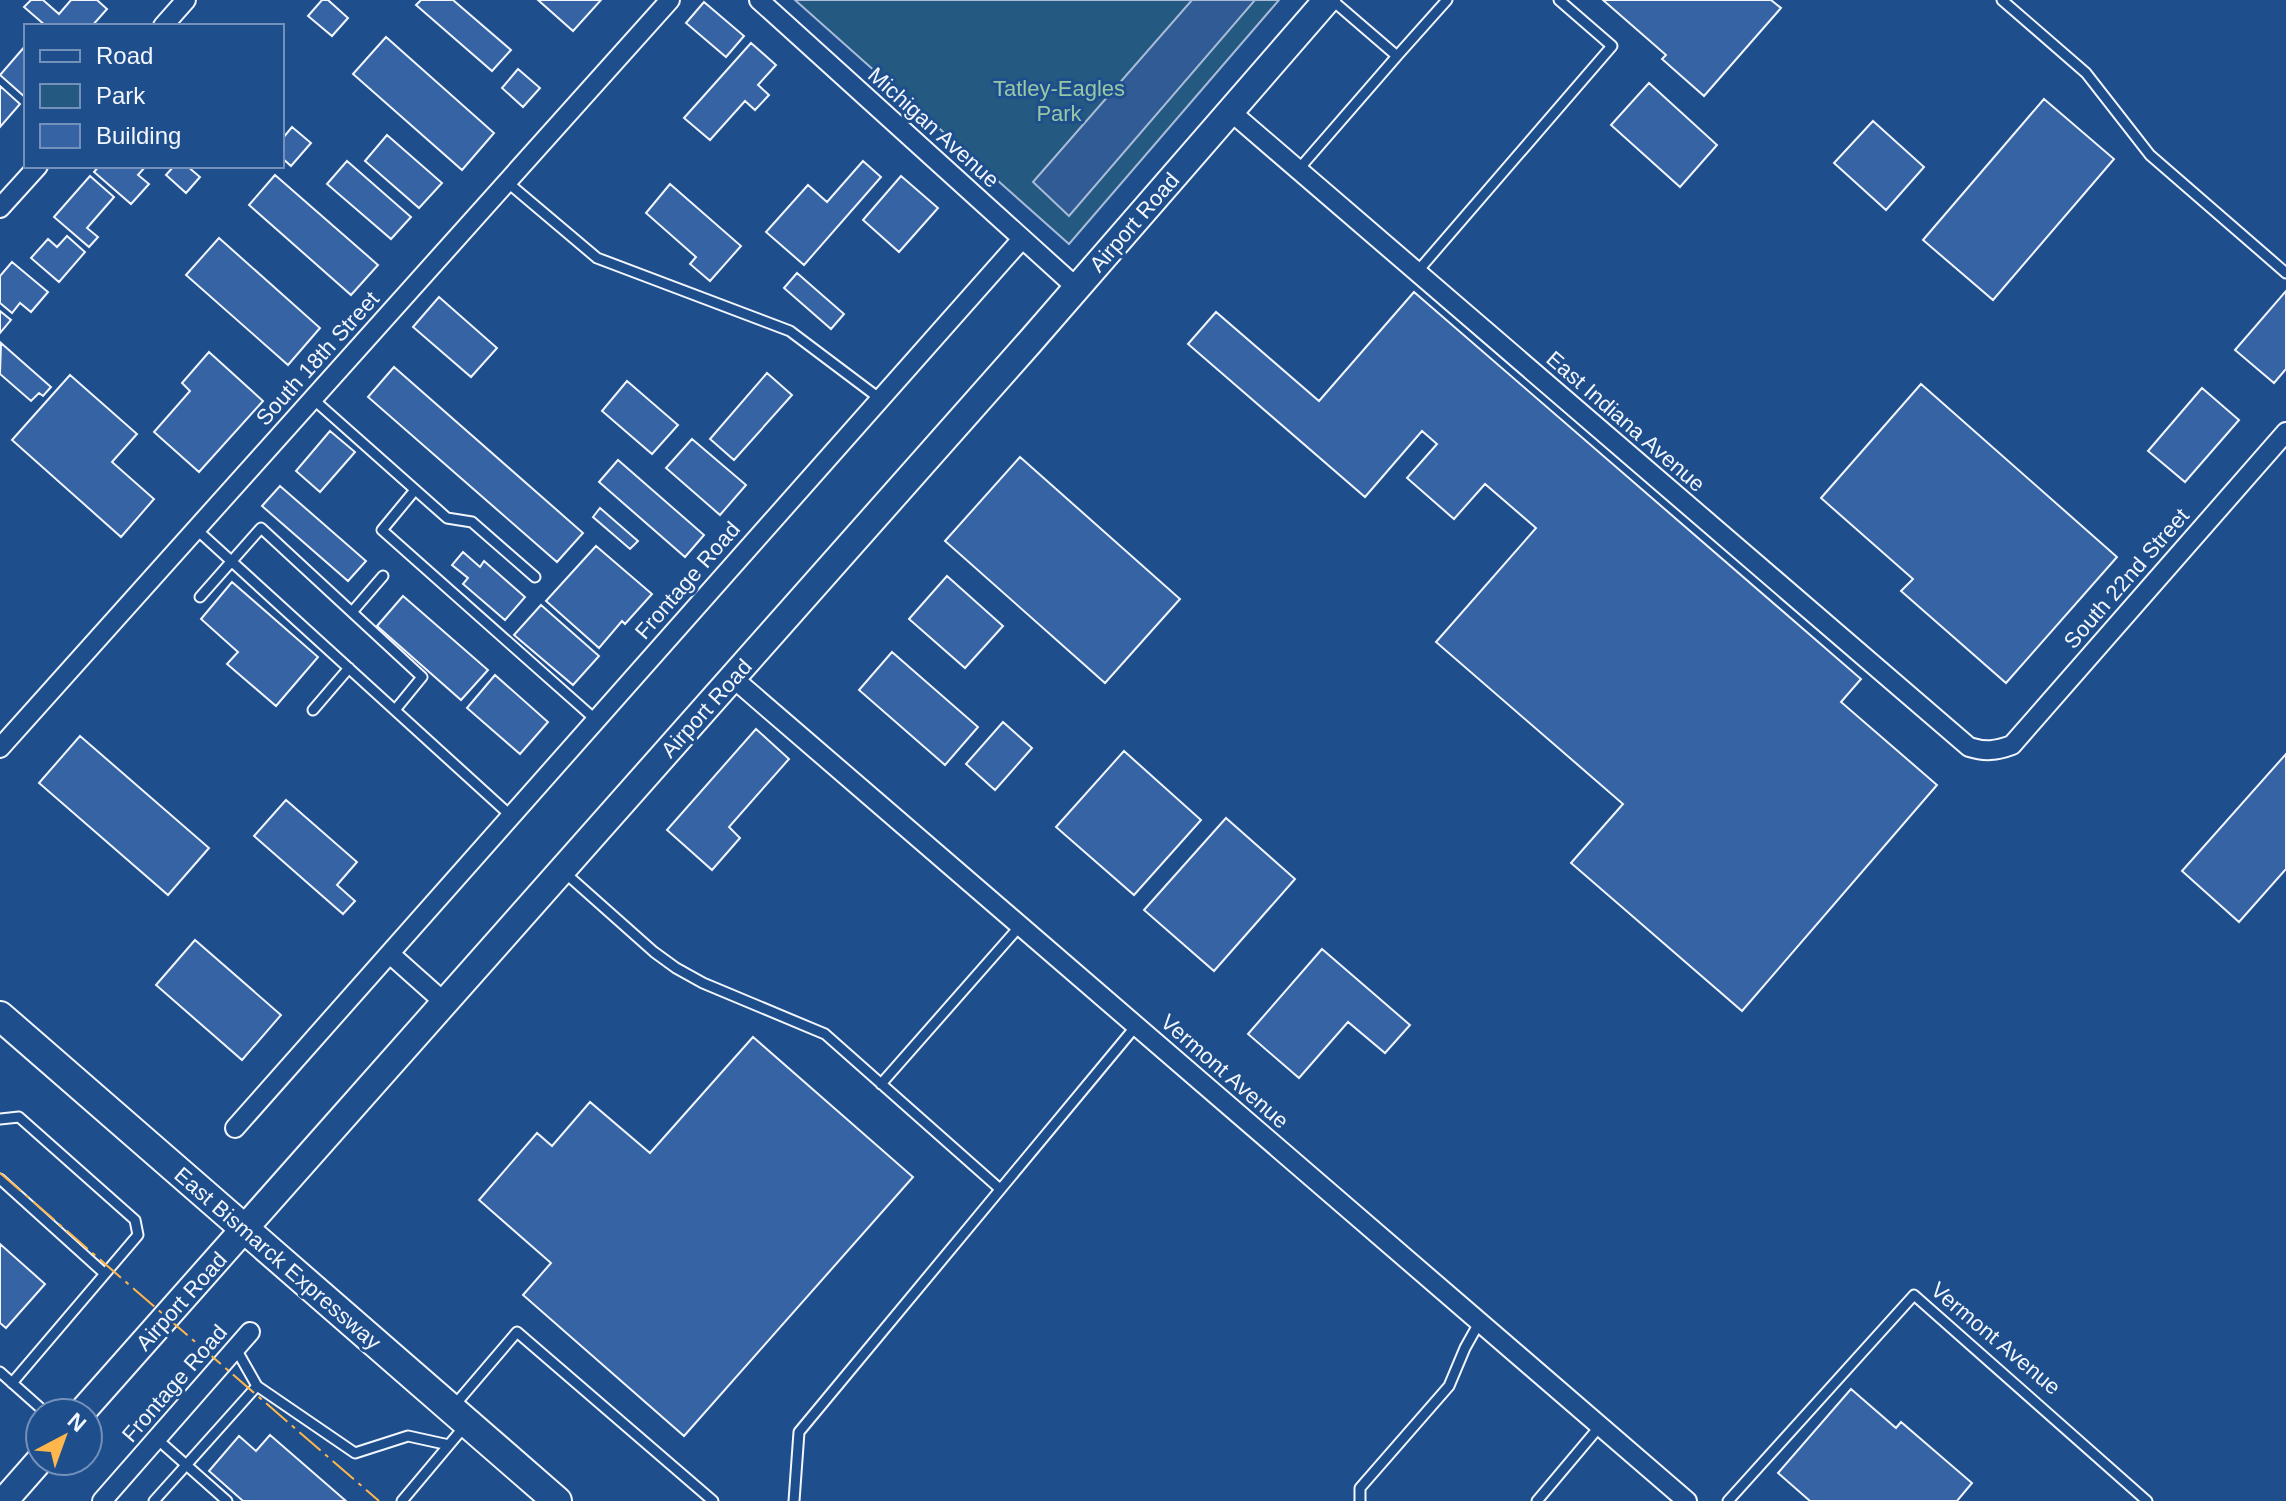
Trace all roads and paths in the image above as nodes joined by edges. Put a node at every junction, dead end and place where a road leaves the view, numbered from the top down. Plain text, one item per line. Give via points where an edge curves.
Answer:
1 (186, 0) edge
2 (670, 0) edge
3 (759, 0) edge
4 (1330, 0) edge
5 (1447, 0) edge
6 (1559, 0) edge
7 (2002, 0) edge
8 (165, 24) edge
9 (1397, 56) junction
10 (1230, 111) junction
11 (36, 168) edge
12 (1298, 170) junction
13 (507, 182) junction
14 (0, 208) edge
15 (1022, 239) junction
16 (1417, 272) junction
17 (2286, 273) edge
18 (1077, 288) junction
19 (879, 398) junction
20 (313, 399) junction
21 (2286, 432) edge
22 (415, 490) junction
23 (196, 529) junction
24 (232, 561) junction
25 (383, 576) dead end
26 (535, 577) dead end
27 (200, 597) dead end
28 (352, 612) junction
29 (349, 668) junction
30 (733, 678) junction
31 (313, 710) dead end
32 (395, 710) junction
33 (596, 720) junction
34 (0, 748) edge
35 (1998, 750) joint
36 (511, 816) junction
37 (562, 870) junction
38 (1020, 926) junction
39 (390, 954) junction
40 (445, 1003) junction
41 (0, 1016) edge
42 (1136, 1026) junction
43 (881, 1084) junction
44 (0, 1119) edge
45 (235, 1128) dead end
46 (0, 1179) edge
47 (1000, 1189) junction
48 (244, 1229) junction
49 (104, 1273) junction
50 (1479, 1323) junction
51 (250, 1332) dead end
52 (236, 1349) junction
53 (0, 1372) edge
54 (12, 1383) junction
55 (257, 1386) junction
56 (28, 1397) edge
57 (95, 1397) edge
58 (459, 1416) junction
59 (1600, 1426) junction
60 (157, 1439) junction
61 (449, 1445) junction
62 (186, 1465) junction
63 (25, 1477) edge
64 (4, 1501) edge
65 (102, 1501) edge
66 (154, 1501) edge
67 (227, 1501) edge
68 (402, 1501) edge
69 (557, 1501) edge
70 (713, 1501) edge
71 (794, 1501) edge
72 (1360, 1501) edge
73 (1537, 1501) edge
74 (1687, 1501) edge
75 (1728, 1501) edge
76 (2147, 1501) edge

1 - 8 street
2 - 13 street, South 18th Street
3 - 15 street, Michigan Avenue
4 - 9 lane
4 - 10 main road, Airport Road
5 - 9 lane
6 - 16 lane via 1612,46
7 - 17 lane via 2086,73 2150,155
9 - 12 lane
10 - 12 street, East Indiana Avenue
10 - 18 main road, Airport Road
11 - 14 street
12 - 16 street, East Indiana Avenue
13 - 19 lane via 597,258 790,331
13 - 20 street, South 18th Street
15 - 18 street, Michigan Avenue
15 - 19 street, Frontage Road
16 - 35 street, East Indiana Avenue via 1957,739 1983,751
18 - 30 main road, Airport Road
19 - 33 street, Frontage Road
20 - 22 lane
20 - 23 street, South 18th Street
21 - 35 street, South 22nd Street via 2012,745
22 - 26 lane via 447,518 472,522
22 - 33 lane via 382,530
23 - 24 lane
23 - 34 street, South 18th Street
24 - 27 lane
24 - 28 lane via 261,528
24 - 29 lane
25 - 28 lane
28 - 32 lane via 422,677
29 - 31 lane
29 - 32 lane
30 - 37 main road, Airport Road
30 - 38 street, Vermont Avenue
32 - 36 lane
33 - 36 street, Frontage Road
36 - 39 street, Frontage Road
37 - 40 main road, Airport Road
37 - 43 lane via 676,968 825,1034
38 - 42 street, Vermont Avenue
38 - 43 lane
39 - 40 street
39 - 45 street, Frontage Road
40 - 48 main road, Airport Road
41 - 48 main road, East Bismarck Expressway
42 - 47 lane
42 - 50 street, Vermont Avenue
43 - 47 lane
44 - 49 lane via 19,1117 135,1220 138,1235
46 - 49 lane
47 - 71 lane via 799,1432
48 - 57 main road, Airport Road
48 - 58 main road, East Bismarck Expressway
49 - 54 lane
50 - 59 street, Vermont Avenue
50 - 72 lane via 1449,1386 1360,1488
51 - 52 street, Frontage Road
52 - 55 lane
52 - 60 street, Frontage Road
53 - 54 lane
54 - 56 lane
55 - 61 lane via 355,1453 408,1436
55 - 62 lane
58 - 61 lane
58 - 69 main road, East Bismarck Expressway
58 - 70 lane via 517,1332
59 - 73 lane
59 - 74 street, Vermont Avenue
60 - 62 lane
60 - 65 street, Frontage Road
61 - 68 lane
62 - 66 lane
62 - 67 lane
63 - 64 main road
75 - 76 lane, Vermont Avenue via 1914,1295

